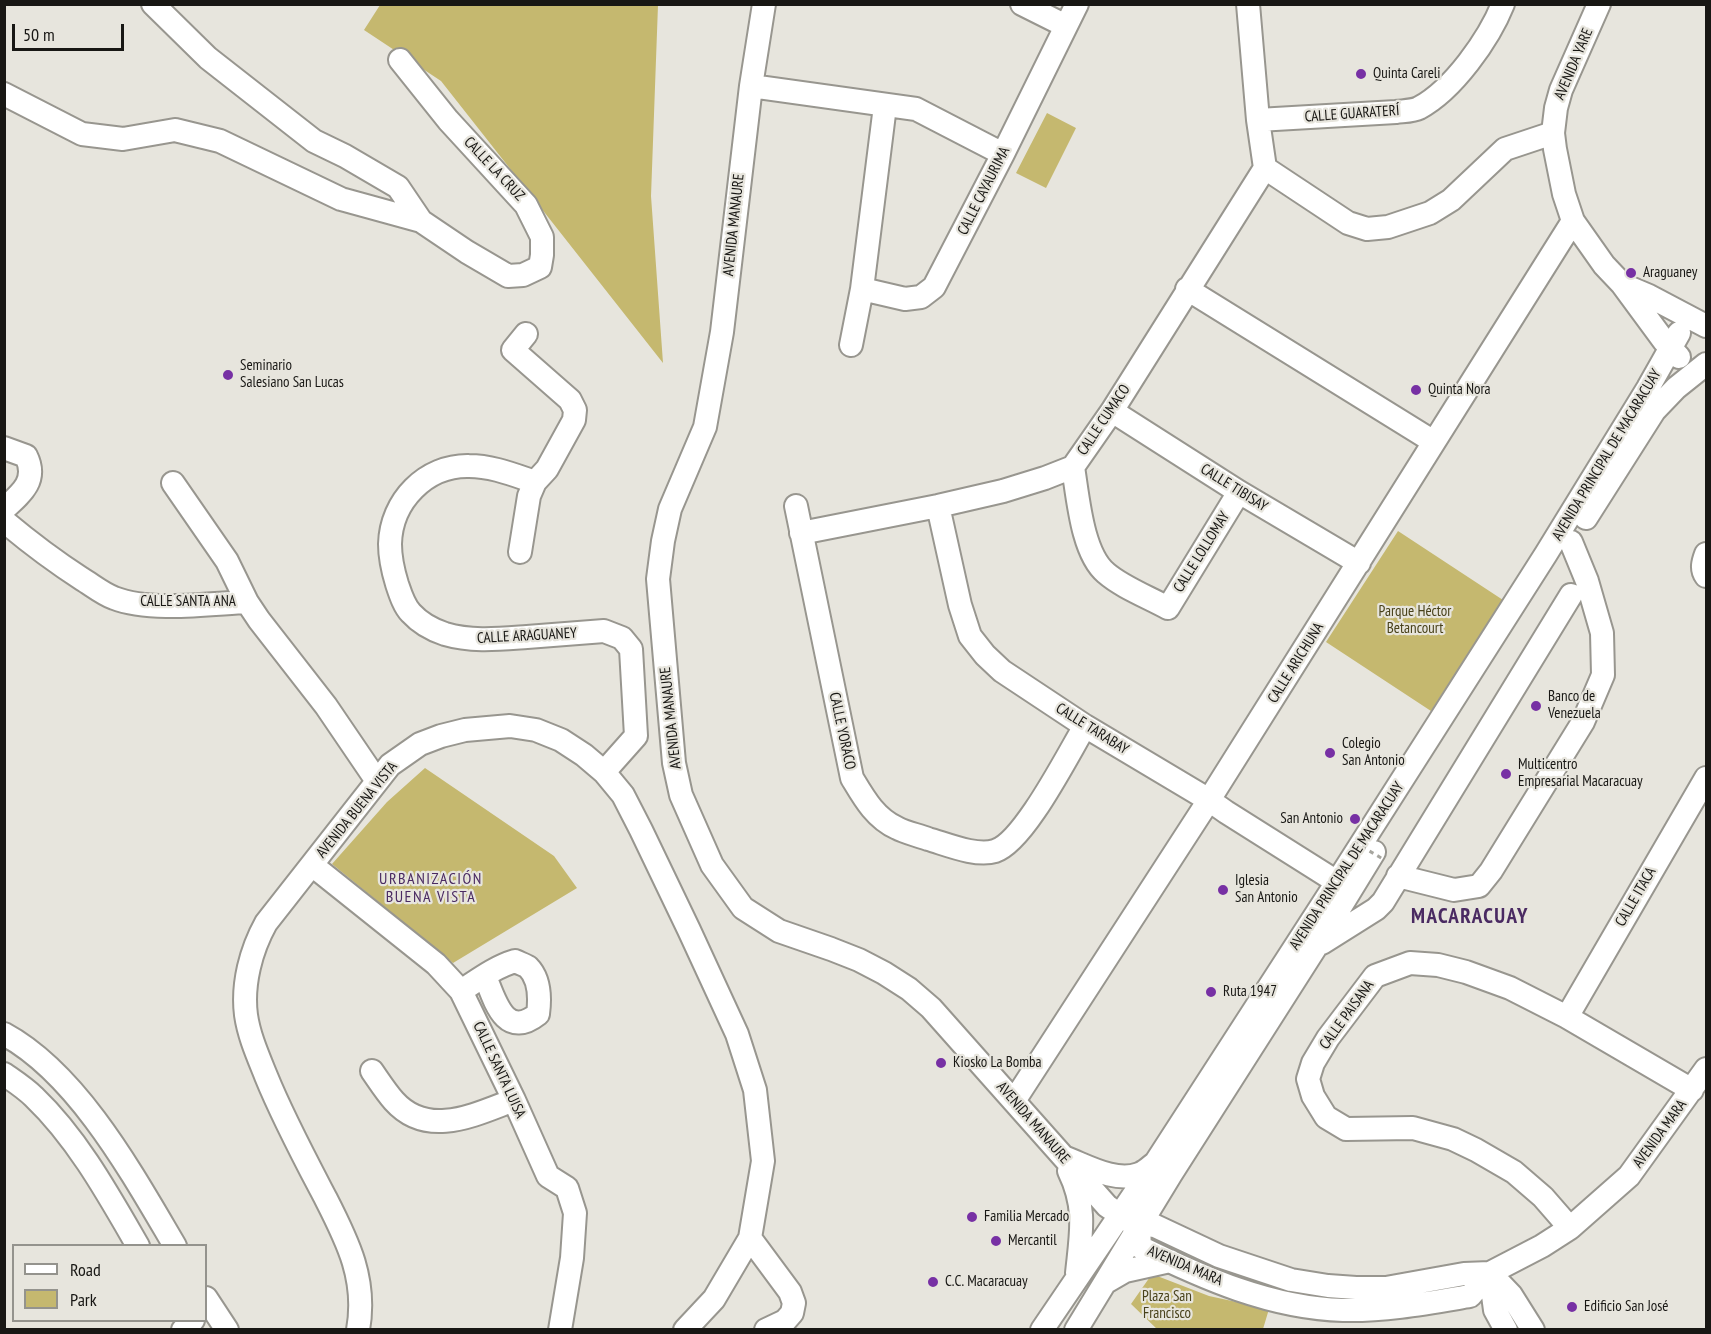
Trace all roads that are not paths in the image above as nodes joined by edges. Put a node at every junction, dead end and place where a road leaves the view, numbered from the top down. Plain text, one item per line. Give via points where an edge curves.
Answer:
1 (153, 4) edge
2 (764, 4) edge
3 (1022, 4) edge
4 (1077, 4) edge
5 (1248, 4) edge
6 (1503, 4) edge
7 (1599, 4) edge
8 (1066, 27) junction
9 (400, 60) dead end
10 (751, 86) junction
11 (4, 94) edge
12 (885, 106) junction
13 (1258, 120) junction
14 (1553, 132) junction
15 (1003, 154) junction
16 (1265, 168) junction
17 (421, 221) junction
18 (1573, 221) junction
19 (1622, 285) junction
20 (862, 289) junction
21 (1187, 289) junction
22 (1707, 326) edge
23 (526, 334) dead end
24 (851, 345) dead end
25 (1676, 346) junction
26 (1705, 365) edge
27 (1648, 388) junction
28 (1112, 411) junction
29 (1434, 442) junction
30 (4, 448) edge
31 (1073, 467) junction
32 (535, 482) junction
33 (173, 483) dead end
34 (1239, 492) junction
35 (796, 506) dead end
36 (938, 506) junction
37 (4, 509) edge
38 (4, 521) edge
39 (801, 533) junction
40 (1571, 542) junction
41 (520, 552) dead end
42 (1707, 554) edge
43 (1359, 563) junction
44 (1707, 576) edge
45 (1571, 595) dead end
46 (247, 602) junction
47 (1085, 726) junction
48 (604, 772) junction
49 (1707, 778) edge
50 (377, 781) junction
51 (1209, 800) junction
52 (312, 865) junction
53 (1398, 876) junction
54 (1337, 882) junction
55 (1317, 945) junction
56 (484, 976) dead end
57 (461, 991) junction
58 (1567, 1017) junction
59 (4, 1034) edge
60 (1707, 1069) edge
61 (372, 1071) dead end
62 (4, 1074) edge
63 (1692, 1090) junction
64 (514, 1100) junction
65 (1014, 1101) junction
66 (1062, 1156) junction
67 (1156, 1162) junction
68 (1162, 1190) junction
69 (1119, 1216) junction
70 (1139, 1228) junction
71 (1570, 1228) junction
72 (1176, 1237) junction
73 (750, 1238) junction
74 (137, 1244) edge
75 (174, 1244) edge
76 (1170, 1261) junction
77 (1490, 1273) junction
78 (1076, 1278) junction
79 (1106, 1282) junction
80 (207, 1322) edge
81 (227, 1329) edge
82 (358, 1329) edge
83 (560, 1329) edge
84 (685, 1329) edge
85 (766, 1329) edge
86 (1042, 1329) edge
87 (1076, 1329) edge
88 (1506, 1329) edge
89 (1533, 1329) edge

1 - 17 street via 208,58 314,141 399,187
2 - 10 street, AVENIDA MANAURE
3 - 8 street
4 - 8 street, CALLE CAYAURIMA
5 - 13 street
6 - 13 street, CALLE GUARATERÍ via 1479,49 1448,85 1417,109
7 - 14 street, AVENIDA YARE via 1561,90
8 - 15 street, CALLE CAYAURIMA
9 - 17 street, CALLE LA CRUZ via 448,120 526,205 542,237 540,267 523,275 508,276
10 - 12 street
10 - 65 street, AVENIDA MANAURE via 722,332 705,427 670,509 658,579 674,763 681,795 712,865 742,908 780,931 859,960 909,988
11 - 17 street via 82,134 123,139 175,130 220,141 341,199
12 - 15 street via 916,109
12 - 20 street
13 - 16 street
14 - 16 street via 1505,150 1451,200 1430,213 1388,227 1367,229 1347,223
14 - 18 street, AVENIDA YARE via 1560,177
15 - 20 street, CALLE CAYAURIMA via 934,287 921,297 905,299
16 - 21 street, CALLE CUMACO
18 - 19 street, AVENIDA YARE
18 - 29 street, CALLE ARICHUNA
19 - 22 street, AVENIDA YARE
19 - 25 street, AVENIDA YARE
19 - 27 street via 1650,344
20 - 24 street
21 - 28 street, CALLE CUMACO
21 - 29 street
22 - 25 street via 1689,325
23 - 32 street via 513,350 570,400 575,410 574,420 547,469
25 - 26 street, AVENIDA PRINCIPAL DE MACARACUAY via 1685,363 1693,367
25 - 27 street, AVENIDA PRINCIPAL DE MACARACUAY
26 - 40 street, AVENIDA PRINCIPAL DE MACARACUAY via 1654,411
27 - 54 street, AVENIDA PRINCIPAL DE MACARACUAY
28 - 31 street, CALLE CUMACO
28 - 34 street, CALLE TIBISAY
29 - 43 street, CALLE ARICHUNA
30 - 37 street via 26,456 31,466 30,479
31 - 34 street, CALLE LOLLOMAY via 1084,528 1096,562 1117,581 1168,608
31 - 36 street, CALLE CUMACO
32 - 41 street
32 - 48 street, CALLE ARAGUANEY via 467,465 443,469 422,481 406,496 396,516 390,542 391,566 410,612 445,634 491,639 604,631 621,638 631,649 636,736
33 - 46 street via 227,561
34 - 43 street, CALLE TIBISAY
35 - 39 street, CALLE YORACO
36 - 39 street, CALLE CUMACO
36 - 47 street, CALLE TARABAY via 970,636 1002,671
38 - 46 street, CALLE SANTA ANA via 35,547 114,598 153,605
39 - 47 street, CALLE YORACO via 852,778 874,812 886,822 956,848 994,851 1029,820
40 - 53 street via 1602,633 1603,675 1583,722 1479,885 1454,890
40 - 55 street, AVENIDA PRINCIPAL DE MACARACUAY
42 - 44 street via 1703,571
43 - 51 street, CALLE ARICHUNA
45 - 53 street
46 - 50 street, CALLE SANTA ANA
47 - 51 street, CALLE TARABAY
48 - 50 street, AVENIDA BUENA VISTA via 561,740 536,730 498,726 465,730 420,744 390,765
48 - 73 street, AVENIDA BUENA VISTA via 641,830 689,930 737,1035 755,1090 763,1161
49 - 58 street, CALLE ITACA
50 - 52 street, AVENIDA BUENA VISTA
51 - 54 street, CALLE TARABAY
51 - 65 street, CALLE ARICHUNA
52 - 57 street, CALLE SANTA LUISA via 410,942
52 - 82 street, AVENIDA BUENA VISTA via 266,923 255,946 245,992 246,1016 271,1089 356,1266
53 - 55 street via 1376,909
54 - 67 street, AVENIDA PRINCIPAL DE MACARACUAY
55 - 68 street, AVENIDA PRINCIPAL DE MACARACUAY
56 - 57 street
57 - 64 street, CALLE SANTA LUISA
58 - 63 street, CALLE PAISANA
58 - 71 street, CALLE PAISANA via 1510,988 1466,972 1410,963 1375,976 1328,1038 1312,1063 1308,1079 1326,1117 1346,1129 1413,1128 1453,1139 1514,1172
59 - 75 street via 41,1059 99,1123
60 - 63 street, AVENIDA MARA
61 - 64 street via 407,1113 423,1118 454,1121
62 - 74 street via 33,1096 64,1131
63 - 71 street, AVENIDA MARA via 1629,1176
64 - 83 street, CALLE SANTA LUISA via 548,1176 567,1188 575,1213
65 - 66 street, AVENIDA MANAURE
66 - 67 street via 1111,1175 1124,1176 1142,1173
66 - 69 street, AVENIDA MANAURE
66 - 78 street via 1080,1201 1082,1236
67 - 69 street, AVENIDA PRINCIPAL DE MACARACUAY
68 - 70 street, AVENIDA PRINCIPAL DE MACARACUAY
68 - 72 street
69 - 70 street, AVENIDA MANAURE
69 - 78 street, AVENIDA PRINCIPAL DE MACARACUAY
70 - 72 street, AVENIDA MARA via 1153,1225
70 - 76 street, AVENIDA MARA via 1140,1246
70 - 79 street, AVENIDA PRINCIPAL DE MACARACUAY
71 - 77 street, AVENIDA MARA
72 - 77 street, AVENIDA MARA via 1291,1280 1328,1286 1386,1287
73 - 84 street, AVENIDA BUENA VISTA via 714,1299
73 - 85 street via 794,1303 785,1321
76 - 77 street, AVENIDA MARA via 1206,1278 1272,1299 1343,1310 1402,1307 1470,1296
76 - 79 street via 1125,1271
77 - 88 street via 1495,1310
77 - 89 street
78 - 86 street, AVENIDA PRINCIPAL DE MACARACUAY
79 - 87 street, AVENIDA PRINCIPAL DE MACARACUAY
80 - 81 street

